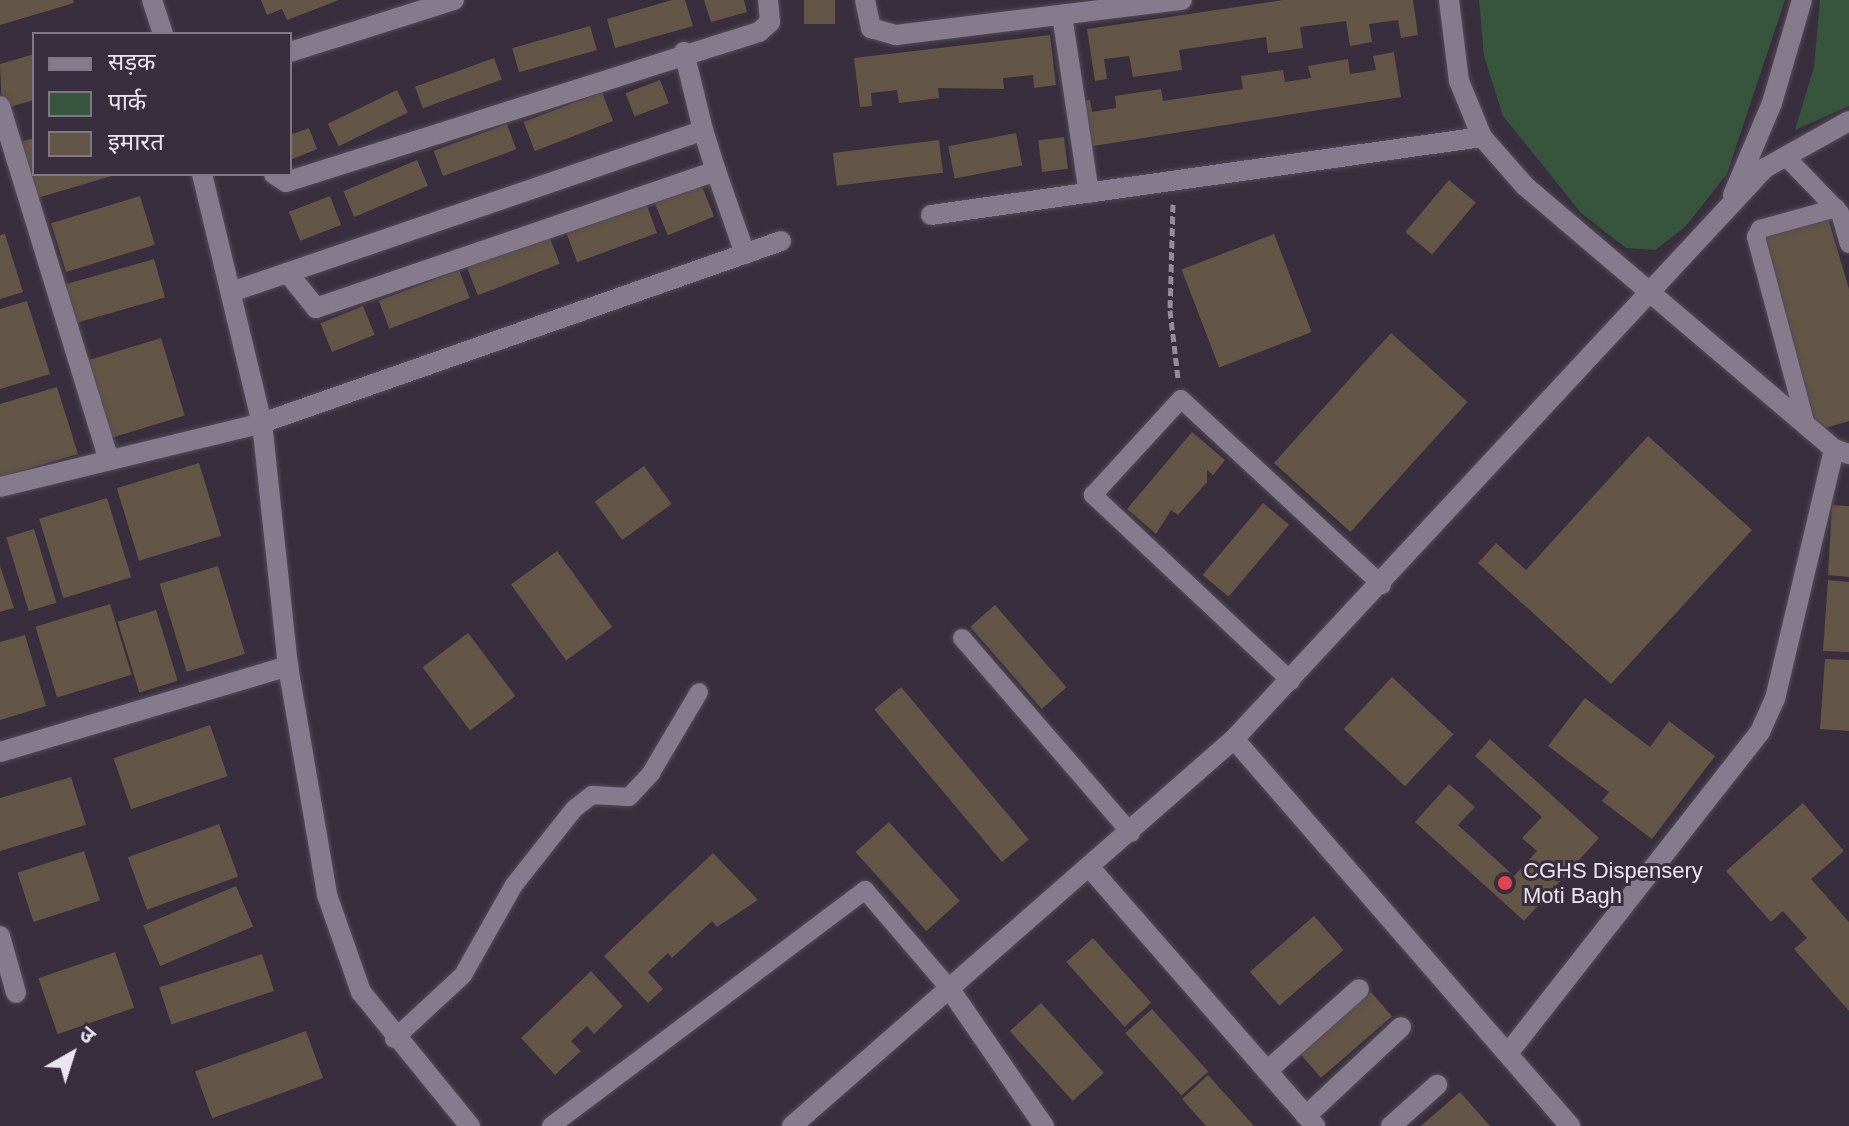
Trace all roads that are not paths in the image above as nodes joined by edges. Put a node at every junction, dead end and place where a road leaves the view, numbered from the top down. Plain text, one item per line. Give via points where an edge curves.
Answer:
1 (152, 0) edge
2 (454, 0) edge
3 (768, 0) edge
4 (865, 0) edge
5 (1182, 0) edge
6 (1449, 0) edge
7 (1802, 0) edge
8 (1062, 15) junction
9 (162, 32) edge
10 (292, 51) edge
11 (684, 52) junction
12 (0, 106) edge
13 (1849, 121) edge
14 (703, 130) junction
15 (1482, 137) junction
16 (1785, 156) junction
17 (716, 171) junction
18 (203, 176) edge
19 (277, 176) edge
20 (1089, 193) junction
21 (1836, 208) junction
22 (1727, 210) junction
23 (931, 215) dead end
24 (781, 241) dead end
25 (1849, 244) edge
26 (745, 254) junction
27 (288, 273) junction
28 (234, 291) junction
29 (1651, 292) junction
30 (262, 423) junction
31 (1806, 425) junction
32 (1844, 449) edge
33 (109, 460) junction
34 (0, 487) edge
35 (1382, 585) junction
36 (962, 638) dead end
37 (288, 666) junction
38 (1291, 681) junction
39 (699, 692) dead end
40 (1234, 739) junction
41 (0, 752) edge
42 (1131, 833) junction
43 (1091, 869) junction
44 (0, 936) edge
45 (949, 988) junction
46 (1359, 989) dead end
47 (16, 993) dead end
48 (1401, 1027) dead end
49 (394, 1039) junction
50 (1509, 1052) junction
51 (1267, 1071) junction
52 (1437, 1085) dead end
53 (1310, 1121) edge
54 (1041, 1125) edge
55 (470, 1126) edge
56 (551, 1126) edge
57 (792, 1126) edge
58 (1391, 1126) edge
59 (1570, 1126) edge

1 - 9 street
2 - 10 street
3 - 11 street via 770,22 759,32
4 - 8 street via 871,28 896,35
5 - 8 street
6 - 15 street via 1459,81
7 - 22 street via 1772,103
8 - 20 street
11 - 14 street
11 - 19 street via 286,182
12 - 33 street
13 - 16 street
14 - 17 street
14 - 27 street
15 - 20 street
15 - 29 street via 1525,186
16 - 21 lane
16 - 22 street
17 - 26 street
17 - 27 street via 316,308
18 - 28 street
20 - 23 street
21 - 25 lane
21 - 31 lane via 1760,229 1756,237
22 - 29 street
24 - 26 street
26 - 30 street
27 - 28 street
28 - 30 street
29 - 31 street
29 - 35 street
30 - 33 street
30 - 37 street
31 - 32 street
32 - 50 street via 1775,699 1760,732
33 - 34 street
35 - 38 street
35 - 38 lane via 1181,399 1093,495
36 - 42 lane
37 - 41 street
37 - 49 street via 327,895 361,992
38 - 40 street
39 - 49 lane via 651,773 629,797 592,795 574,809 514,885 463,975
40 - 42 street
40 - 50 street
42 - 43 street
43 - 45 street
43 - 51 street
44 - 47 street
45 - 54 street
45 - 56 lane via 865,890
45 - 57 street
46 - 51 street
48 - 53 street
49 - 55 street
50 - 59 street
51 - 53 street
52 - 58 street

